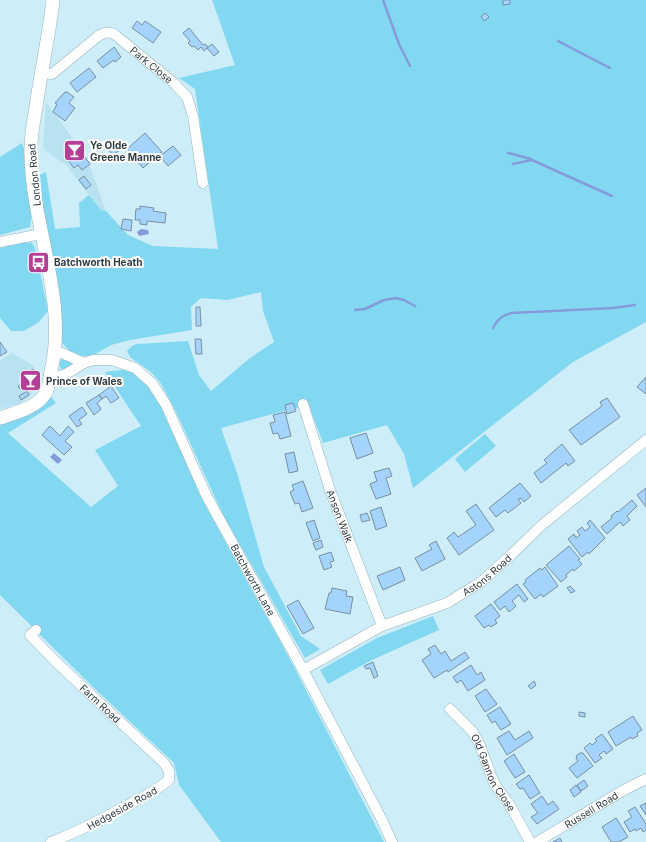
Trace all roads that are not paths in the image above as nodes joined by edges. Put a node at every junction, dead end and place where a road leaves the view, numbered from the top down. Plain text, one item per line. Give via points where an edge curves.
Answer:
1 (53, 0) edge
2 (41, 73) junction
3 (203, 183) dead end
4 (41, 234) junction
5 (0, 242) edge
6 (55, 350) junction
7 (84, 363) junction
8 (50, 379) junction
9 (302, 404) dead end
10 (0, 418) edge
11 (646, 440) edge
12 (382, 626) junction
13 (36, 630) dead end
14 (303, 670) junction
15 (450, 709) dead end
16 (646, 779) edge
17 (169, 780) joint
18 (51, 842) edge
19 (392, 842) edge
20 (530, 842) edge
21 (537, 842) edge

1 - 2 main road, London Road
2 - 3 street, Park Close via 52,74 97,37 109,32 114,34 174,83 187,97 194,116
2 - 4 main road, London Road via 31,138 31,155
4 - 5 street
4 - 6 main road, London Road via 54,307
6 - 7 street
6 - 8 main road, London Road
7 - 8 street, Batchworth Lane via 72,372
7 - 14 street, Batchworth Lane via 93,360 120,362 135,368 152,383 166,405 206,495
8 - 10 main road, London Road via 44,395 36,402
9 - 12 street, Anson Walk via 330,490
11 - 12 street, Astons Road via 542,525 512,556 481,582 447,602
12 - 14 street, Astons Road
13 - 17 street, Farm Road via 30,635 164,763 169,771
14 - 19 street, Batchworth Lane
15 - 20 street, Old Gannon Close via 479,743 494,783 511,807
16 - 21 street, Russell Road
17 - 18 street, Hedgeside Road via 157,790 95,823

